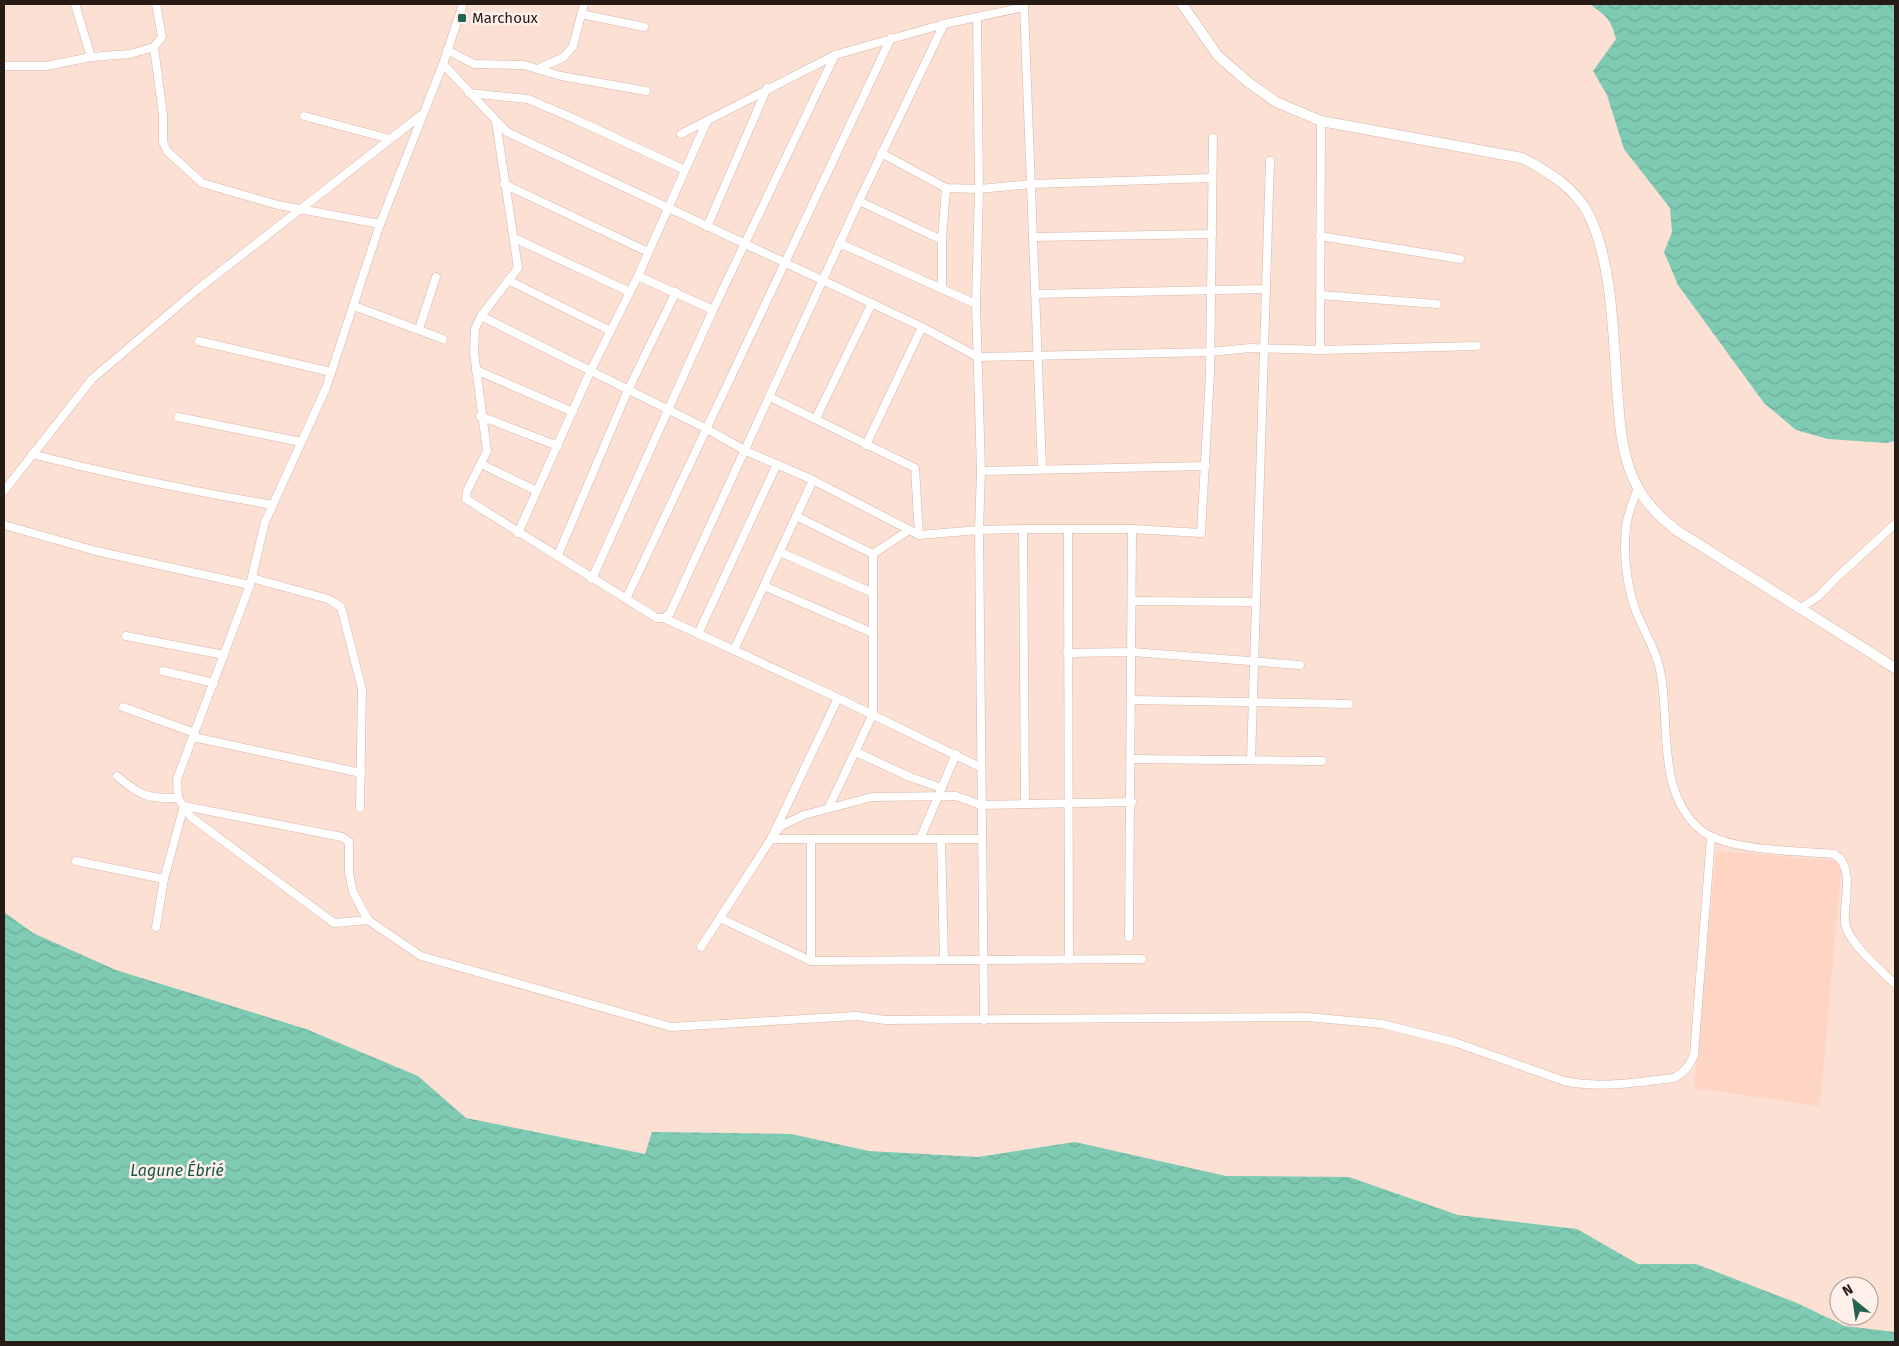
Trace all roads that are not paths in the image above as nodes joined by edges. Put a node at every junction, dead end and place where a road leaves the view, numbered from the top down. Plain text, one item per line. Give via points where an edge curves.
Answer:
1 (75, 4) edge
2 (156, 4) edge
3 (463, 4) edge
4 (584, 4) edge
5 (1182, 4) edge
6 (581, 14) junction
7 (978, 17) junction
8 (944, 24) junction
9 (644, 27) dead end
10 (891, 38) junction
11 (154, 47) junction
12 (448, 50) junction
13 (835, 55) junction
14 (91, 57) junction
15 (443, 64) junction
16 (4, 66) edge
17 (538, 69) junction
18 (767, 88) junction
19 (646, 90) dead end
20 (469, 93) junction
21 (421, 115) junction
22 (304, 116) dead end
23 (707, 120) junction
24 (1321, 120) junction
25 (496, 122) junction
26 (681, 134) dead end
27 (1213, 138) dead end
28 (390, 139) junction
29 (881, 153) junction
30 (1270, 161) dead end
31 (685, 170) junction
32 (1212, 178) junction
33 (504, 184) junction
34 (1031, 184) junction
35 (946, 188) junction
36 (979, 189) junction
37 (858, 201) junction
38 (301, 208) junction
39 (668, 208) junction
40 (380, 224) junction
41 (707, 227) junction
42 (1212, 234) junction
43 (1320, 236) junction
44 (1033, 237) junction
45 (514, 238) junction
46 (942, 240) junction
47 (839, 243) junction
48 (744, 245) junction
49 (648, 252) junction
50 (1460, 259) dead end
51 (784, 262) junction
52 (638, 276) junction
53 (436, 277) dead end
54 (823, 280) junction
55 (510, 281) junction
56 (942, 289) junction
57 (1266, 289) junction
58 (1211, 290) junction
59 (630, 292) junction
60 (676, 292) junction
61 (1035, 294) junction
62 (1320, 295) junction
63 (872, 303) junction
64 (976, 304) junction
65 (1438, 304) dead end
66 (354, 306) junction
67 (713, 310) junction
68 (481, 316) junction
69 (922, 327) junction
70 (418, 329) junction
71 (611, 331) junction
72 (443, 338) dead end
73 (199, 341) dead end
74 (1477, 346) dead end
75 (1264, 348) junction
76 (1320, 350) junction
77 (1211, 352) junction
78 (1038, 356) junction
79 (978, 357) junction
80 (476, 370) junction
81 (591, 370) junction
82 (331, 372) junction
83 (628, 390) junction
84 (770, 397) junction
85 (667, 410) junction
86 (573, 412) junction
87 (480, 416) junction
88 (178, 417) dead end
89 (816, 418) junction
90 (707, 429) junction
91 (302, 442) junction
92 (866, 445) junction
93 (558, 446) junction
94 (746, 451) junction
95 (32, 454) junction
96 (481, 464) junction
97 (777, 464) junction
98 (1206, 466) junction
99 (1042, 468) junction
100 (981, 471) junction
101 (813, 480) junction
102 (1638, 488) junction
103 (4, 491) edge
104 (537, 491) junction
105 (273, 505) junction
106 (796, 516) junction
107 (1895, 524) edge
108 (4, 525) edge
109 (1022, 529) junction
110 (1068, 529) junction
111 (1132, 529) junction
112 (909, 530) junction
113 (979, 530) junction
114 (518, 533) junction
115 (919, 535) junction
116 (780, 552) junction
117 (873, 554) junction
118 (558, 555) junction
119 (592, 579) junction
120 (251, 582) junction
121 (764, 586) junction
122 (873, 593) junction
123 (626, 599) junction
124 (1132, 601) junction
125 (1256, 602) junction
126 (1799, 609) junction
127 (664, 618) junction
128 (873, 633) junction
129 (698, 634) junction
130 (126, 636) dead end
131 (734, 650) junction
132 (1132, 652) junction
133 (1067, 653) junction
134 (224, 655) junction
135 (1254, 661) junction
136 (1300, 665) dead end
137 (1895, 668) edge
138 (164, 671) dead end
139 (214, 683) junction
140 (838, 698) junction
141 (1132, 700) junction
142 (1253, 702) junction
143 (1349, 704) dead end
144 (123, 707) dead end
145 (873, 714) junction
146 (194, 735) junction
147 (856, 752) junction
148 (956, 754) junction
149 (1132, 759) junction
150 (1251, 760) junction
151 (1322, 760) dead end
152 (980, 766) junction
153 (361, 773) junction
154 (117, 776) dead end
155 (941, 792) junction
156 (178, 798) junction
157 (1132, 802) junction
158 (1067, 803) junction
159 (1025, 804) junction
160 (981, 805) junction
161 (184, 806) junction
162 (829, 807) junction
163 (360, 808) dead end
164 (772, 837) junction
165 (1711, 837) junction
166 (811, 838) junction
167 (920, 839) junction
168 (941, 839) junction
169 (981, 839) junction
170 (76, 861) dead end
171 (164, 879) junction
172 (720, 918) junction
173 (368, 920) junction
174 (156, 927) dead end
175 (1129, 937) dead end
176 (701, 948) dead end
177 (1142, 959) dead end
178 (944, 960) junction
179 (983, 960) junction
180 (1069, 960) junction
181 (811, 961) junction
182 (1895, 984) edge
183 (984, 1020) junction

1 - 14 street
2 - 11 street via 162,37
3 - 12 street
4 - 6 street
5 - 24 street via 1218,56 1248,82 1276,102
6 - 9 street
6 - 17 street via 573,46 564,57
7 - 8 street
7 - 34 street via 1024,7
7 - 36 street
8 - 10 street
8 - 29 street
10 - 13 street
10 - 51 street
11 - 14 street via 130,54
11 - 38 street via 167,151 202,183 278,205
12 - 15 street
12 - 17 street via 474,64 524,65
13 - 18 street
13 - 48 street
14 - 16 street via 46,66
15 - 20 street
15 - 21 street
17 - 19 street
18 - 23 street
18 - 41 street
20 - 25 street
20 - 31 street via 528,99
21 - 28 street
21 - 40 street
22 - 28 street
23 - 26 street
23 - 31 street
24 - 43 street
24 - 102 street via 1522,158 1550,173 1569,189 1587,212 1600,245 1606,272 1620,427 1625,456
25 - 33 street
25 - 39 street via 507,132
27 - 32 street
28 - 38 street
29 - 35 street
29 - 37 street
30 - 57 street
31 - 39 street
32 - 34 street
32 - 42 street
33 - 45 street
33 - 49 street
34 - 36 street
34 - 44 street
35 - 36 street
35 - 46 street
36 - 64 street
37 - 46 street
37 - 47 street
38 - 40 street
38 - 95 street via 198,289 92,379
39 - 41 street
39 - 49 street
40 - 66 street
41 - 48 street
42 - 44 street
42 - 58 street
43 - 50 street
43 - 62 street
44 - 61 street
45 - 55 street via 518,268
45 - 59 street
46 - 56 street
47 - 54 street
47 - 56 street
48 - 51 street
48 - 67 street
49 - 52 street
51 - 54 street
51 - 90 street
52 - 59 street
52 - 60 street
53 - 70 street
54 - 63 street
54 - 84 street
55 - 68 street
55 - 71 street
56 - 64 street
57 - 58 street
57 - 75 street
58 - 61 street
58 - 77 street
59 - 71 street
60 - 67 street
60 - 83 street
61 - 78 street
62 - 65 street
62 - 76 street
63 - 69 street
63 - 89 street
64 - 79 street
66 - 70 street
66 - 82 street
67 - 85 street
68 - 80 street via 475,329
68 - 81 street
69 - 79 street
69 - 92 street
70 - 72 street
71 - 81 street
73 - 82 street
74 - 76 street
75 - 76 street
75 - 77 street
75 - 125 street
77 - 78 street
77 - 98 street
78 - 79 street
78 - 99 street
79 - 100 street
80 - 86 street
80 - 87 street
81 - 83 street
81 - 86 street
82 - 91 street
83 - 85 street
83 - 118 street
84 - 89 street
84 - 94 street
85 - 90 street
85 - 119 street
86 - 93 street
87 - 93 street
87 - 96 street via 486,451
88 - 91 street
89 - 92 street
90 - 94 street
90 - 123 street
91 - 105 street
92 - 115 street via 915,468
93 - 104 street
94 - 97 street
94 - 127 street via 670,613
95 - 103 street
95 - 105 street via 186,490
96 - 104 street
96 - 114 street via 467,490 466,499
97 - 101 street
97 - 129 street
98 - 99 street
98 - 111 street via 1201,533
99 - 100 street
100 - 113 street
101 - 106 street
101 - 112 street
102 - 126 street via 1656,514 1676,530
102 - 165 street via 1625,529 1632,598 1660,669 1666,742 1675,794 1691,819
104 - 114 street
105 - 120 street via 265,522
106 - 116 street
106 - 117 street
107 - 126 street via 1819,596
108 - 120 street via 96,551
109 - 110 street
109 - 113 street
109 - 159 street
110 - 111 street
110 - 133 street
111 - 124 street
112 - 115 street
112 - 117 street
113 - 115 street
113 - 152 street
114 - 118 street
116 - 121 street
116 - 122 street
117 - 122 street
118 - 119 street
119 - 123 street
120 - 134 street
120 - 153 street via 328,599 341,607 362,689
121 - 128 street
121 - 131 street
122 - 128 street
123 - 127 street via 657,618
124 - 125 street
124 - 132 street
125 - 135 street
126 - 137 street
127 - 129 street
128 - 145 street
129 - 131 street
130 - 134 street
131 - 140 street
132 - 133 street
132 - 135 street
132 - 141 street
133 - 158 street
134 - 139 street
135 - 136 street
135 - 142 street
138 - 139 street
139 - 146 street
140 - 145 street
140 - 164 street
141 - 142 street
141 - 149 street
142 - 143 street
142 - 150 street
144 - 146 street
145 - 147 street
145 - 148 street
146 - 153 street
146 - 156 street via 177,779
147 - 155 street
147 - 162 street
148 - 152 street
148 - 155 street
149 - 150 street
149 - 157 street
150 - 151 street
152 - 160 street
153 - 163 street
154 - 156 street via 136,792 152,799
155 - 160 street
155 - 162 street via 872,797
155 - 167 street
156 - 161 street
157 - 158 street
157 - 175 street
158 - 159 street
158 - 180 street
159 - 160 street
160 - 169 street
161 - 171 street
161 - 173 street via 191,817 334,923
161 - 173 street via 342,837 348,842 353,892
162 - 164 street via 790,821
164 - 166 street
164 - 172 street
165 - 182 street via 1730,844 1839,857 1846,870 1846,929 1856,944
165 - 183 street via 1694,1054 1684,1072 1674,1078 1604,1086 1583,1085 1454,1042 1382,1024 1308,1017
166 - 167 street
166 - 181 street
167 - 168 street
168 - 169 street
168 - 178 street
169 - 179 street
170 - 171 street
171 - 174 street
172 - 176 street
172 - 181 street
173 - 183 street via 421,956 670,1027 856,1016 885,1020
177 - 180 street
178 - 179 street
178 - 181 street
179 - 180 street
179 - 183 street

